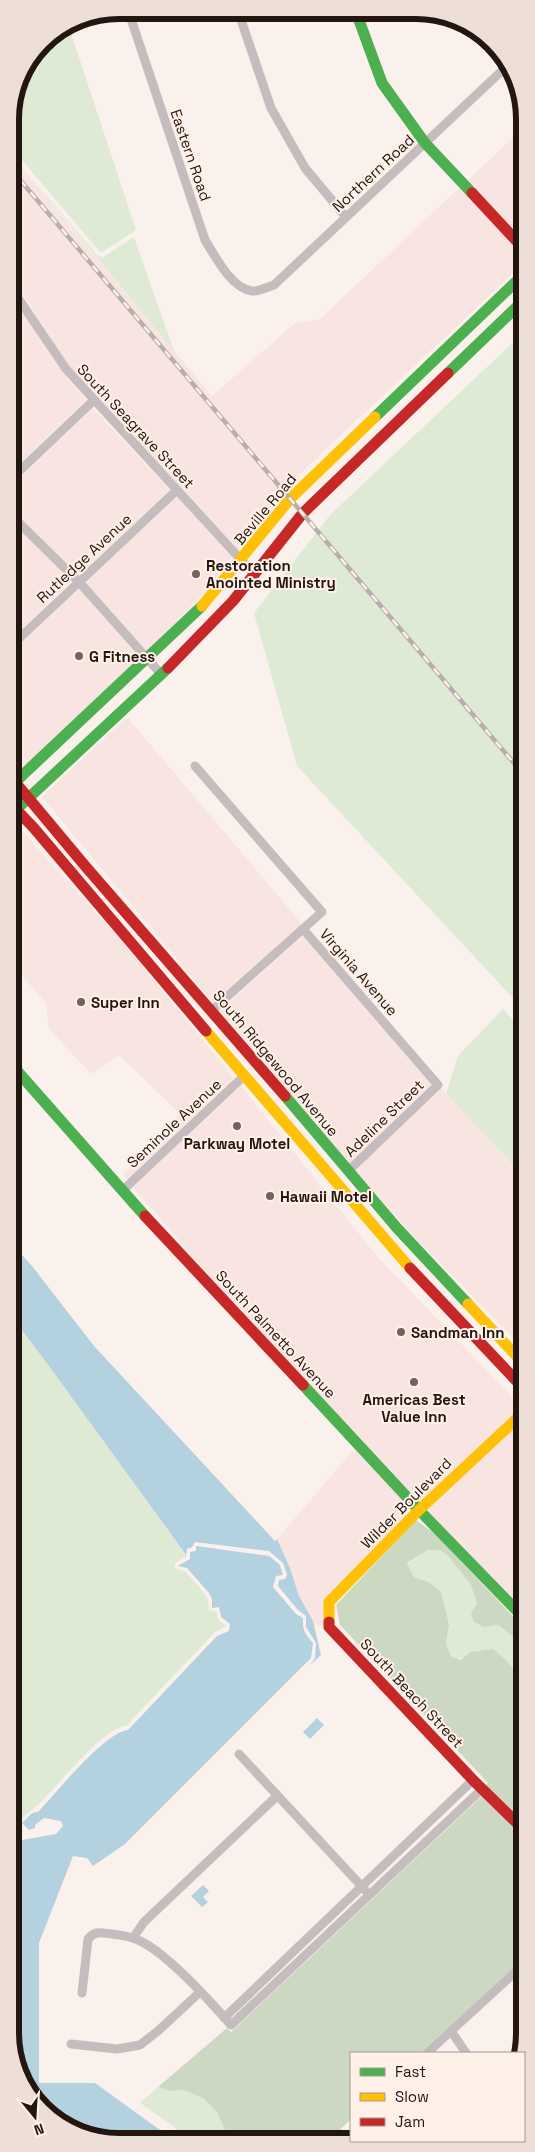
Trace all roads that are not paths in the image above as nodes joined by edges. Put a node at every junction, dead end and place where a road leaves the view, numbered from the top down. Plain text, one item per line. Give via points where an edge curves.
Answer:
1 (131, 19) edge
2 (241, 19) edge
3 (359, 19) edge
4 (503, 70) edge
5 (425, 143) junction
6 (346, 217) junction
7 (516, 240) edge
8 (516, 282) edge
9 (254, 291) joint
10 (19, 299) edge
11 (516, 308) edge
12 (93, 401) junction
13 (325, 464) junction
14 (19, 471) edge
15 (338, 478) junction
16 (177, 490) junction
17 (19, 523) edge
18 (241, 560) junction
19 (255, 575) junction
20 (79, 582) junction
21 (19, 638) edge
22 (148, 659) junction
23 (162, 674) junction
24 (195, 766) dead end
25 (19, 776) edge
26 (19, 789) edge
27 (29, 799) junction
28 (19, 803) edge
29 (19, 813) edge
30 (303, 929) junction
31 (168, 986) junction
32 (208, 1006) junction
33 (19, 1073) edge
34 (244, 1075) junction
35 (438, 1085) joint
36 (312, 1155) junction
37 (348, 1171) junction
38 (122, 1191) junction
39 (516, 1357) edge
40 (516, 1382) edge
41 (516, 1419) edge
42 (419, 1510) junction
43 (516, 1610) edge
44 (330, 1627) joint
45 (239, 1754) dead end
46 (473, 1780) junction
47 (482, 1789) junction
48 (277, 1796) junction
49 (516, 1822) edge
50 (362, 1887) junction
51 (369, 1895) junction
52 (134, 1938) junction
53 (516, 1971) edge
54 (200, 1992) junction
55 (82, 1993) dead end
56 (224, 2018) junction
57 (451, 2031) junction
58 (71, 2044) dead end
59 (428, 2052) edge
60 (465, 2052) edge

1 - 9 street, Eastern Road via 205,240 225,271 245,289
2 - 6 street via 271,108 305,168
3 - 5 main road via 382,82
4 - 5 street, Northern Road
5 - 6 street, Northern Road
5 - 7 main road
6 - 9 street, Northern Road via 274,285
8 - 13 main road, Beville Road
10 - 12 street, South Seagrave Street via 66,369
11 - 15 main road, Beville Road
12 - 14 street
12 - 16 street, South Seagrave Street
13 - 15 street
13 - 18 main road, Beville Road via 274,517
15 - 19 main road, Beville Road via 302,513
16 - 18 street, South Seagrave Street
16 - 20 street, Rutledge Avenue
17 - 20 street
18 - 19 street, South Seagrave Street
18 - 22 main road, Beville Road via 194,615
19 - 23 main road, Beville Road via 210,627
20 - 21 street, Rutledge Avenue
20 - 22 street
22 - 23 street
22 - 25 main road, Beville Road
23 - 27 main road, Beville Road
24 - 30 street, Virginia Avenue via 322,912
26 - 27 main road, South Ridgewood Avenue
27 - 28 main road, Beville Road
27 - 32 main road, South Ridgewood Avenue
29 - 31 main road
30 - 32 street
30 - 35 street, Virginia Avenue
31 - 32 main road via 178,986
31 - 34 main road
32 - 37 main road, South Ridgewood Avenue
33 - 38 main road, South Palmetto Avenue
34 - 36 main road
34 - 38 street, Seminole Avenue
35 - 37 street, Adeline Street
36 - 37 main road via 335,1169
36 - 40 main road via 419,1279
37 - 39 main road, South Ridgewood Avenue
38 - 42 main road, South Palmetto Avenue
41 - 42 main road, Wilder Boulevard
42 - 43 main road, South Palmetto Avenue
42 - 44 main road, Wilder Boulevard via 329,1602
44 - 46 main road, South Beach Street
45 - 48 street
46 - 47 main road, South Beach Street
46 - 50 street
47 - 49 main road, South Beach Street
47 - 51 street
48 - 50 street
48 - 52 street via 144,1922
50 - 51 street
50 - 56 street
51 - 56 street via 231,2025
52 - 54 street via 153,1948
52 - 55 street via 92,1934 88,1939
53 - 57 street
54 - 56 street
54 - 58 street via 140,2045 116,2049
57 - 59 street
57 - 60 street

